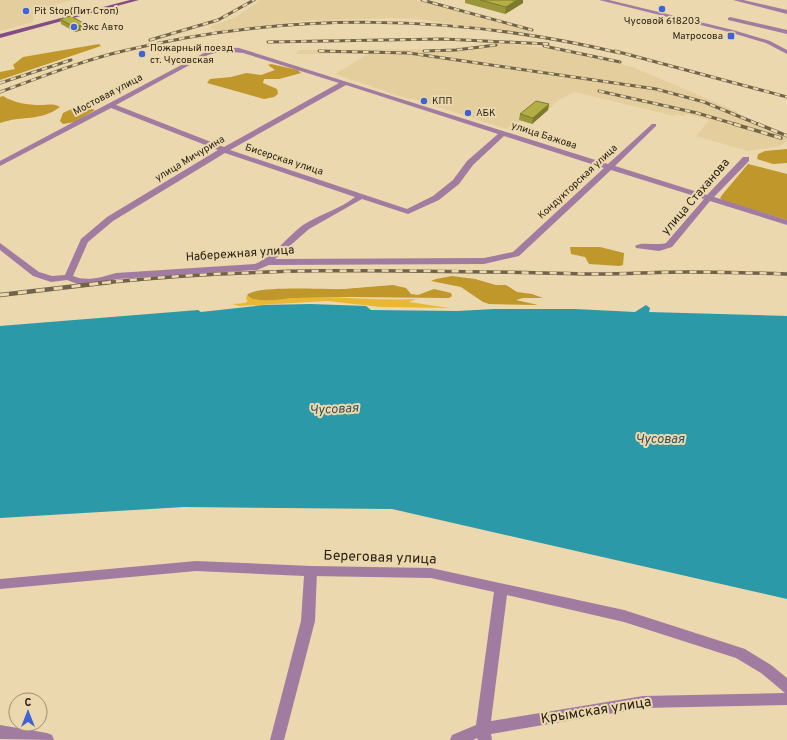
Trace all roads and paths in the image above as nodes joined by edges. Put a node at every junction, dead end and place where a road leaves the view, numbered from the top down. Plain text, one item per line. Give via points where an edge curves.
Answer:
1 (136, 0) edge
2 (602, 0) edge
3 (736, 0) edge
4 (787, 12) edge
5 (730, 19) dead end
6 (787, 32) edge
7 (0, 36) edge
8 (226, 49) joint
9 (787, 52) edge
10 (345, 83) junction
11 (110, 105) junction
12 (654, 125) dead end
13 (502, 134) junction
14 (224, 150) junction
15 (746, 159) dead end
16 (0, 164) edge
17 (608, 167) junction
18 (361, 196) junction
19 (708, 199) junction
20 (787, 223) edge
21 (0, 246) edge
22 (639, 246) dead end
23 (516, 254) joint
24 (268, 262) junction
25 (68, 277) junction
26 (311, 571) junction
27 (0, 584) edge
28 (501, 589) junction
29 (787, 687) edge
30 (787, 699) edge
31 (0, 732) edge
32 (484, 734) edge
33 (48, 740) edge
34 (277, 740) edge
35 (457, 740) edge

1 - 7 main road
2 - 9 street via 739,33 768,42
3 - 4 street
5 - 6 street
8 - 10 street, улица Бажова via 250,53
8 - 11 street, Мостовая улица via 206,54
10 - 13 street, улица Бажова
10 - 14 street, улица Мичурина
11 - 14 street, Бисерская улица
11 - 16 street, Мостовая улица
12 - 17 street, Кондукторская улица
13 - 17 street, улица Бажова
13 - 18 street, Бисерская улица via 470,163 456,182 436,198 408,212
14 - 18 street, Бисерская улица
14 - 25 street, улица Мичурина via 110,219 84,241
15 - 19 street, улица Стаханова
17 - 19 street, улица Бажова
17 - 23 street, Кондукторская улица
18 - 24 street via 289,240
19 - 20 street, улица Бажова
19 - 22 street, улица Стаханова via 669,245 659,248
21 - 25 street, Набережная улица via 36,274 51,279
23 - 24 street, Набережная улица via 484,261 462,262
24 - 25 street, Набережная улица via 257,267 116,276 80,282
26 - 27 street, Береговая улица via 196,566
26 - 28 street, Береговая улица via 431,573
26 - 34 street via 308,621
28 - 29 street, Береговая улица via 624,616 740,653 766,669
28 - 32 street
30 - 32 street, Крымская улица via 643,702
31 - 33 street
32 - 35 street, Крымская улица

